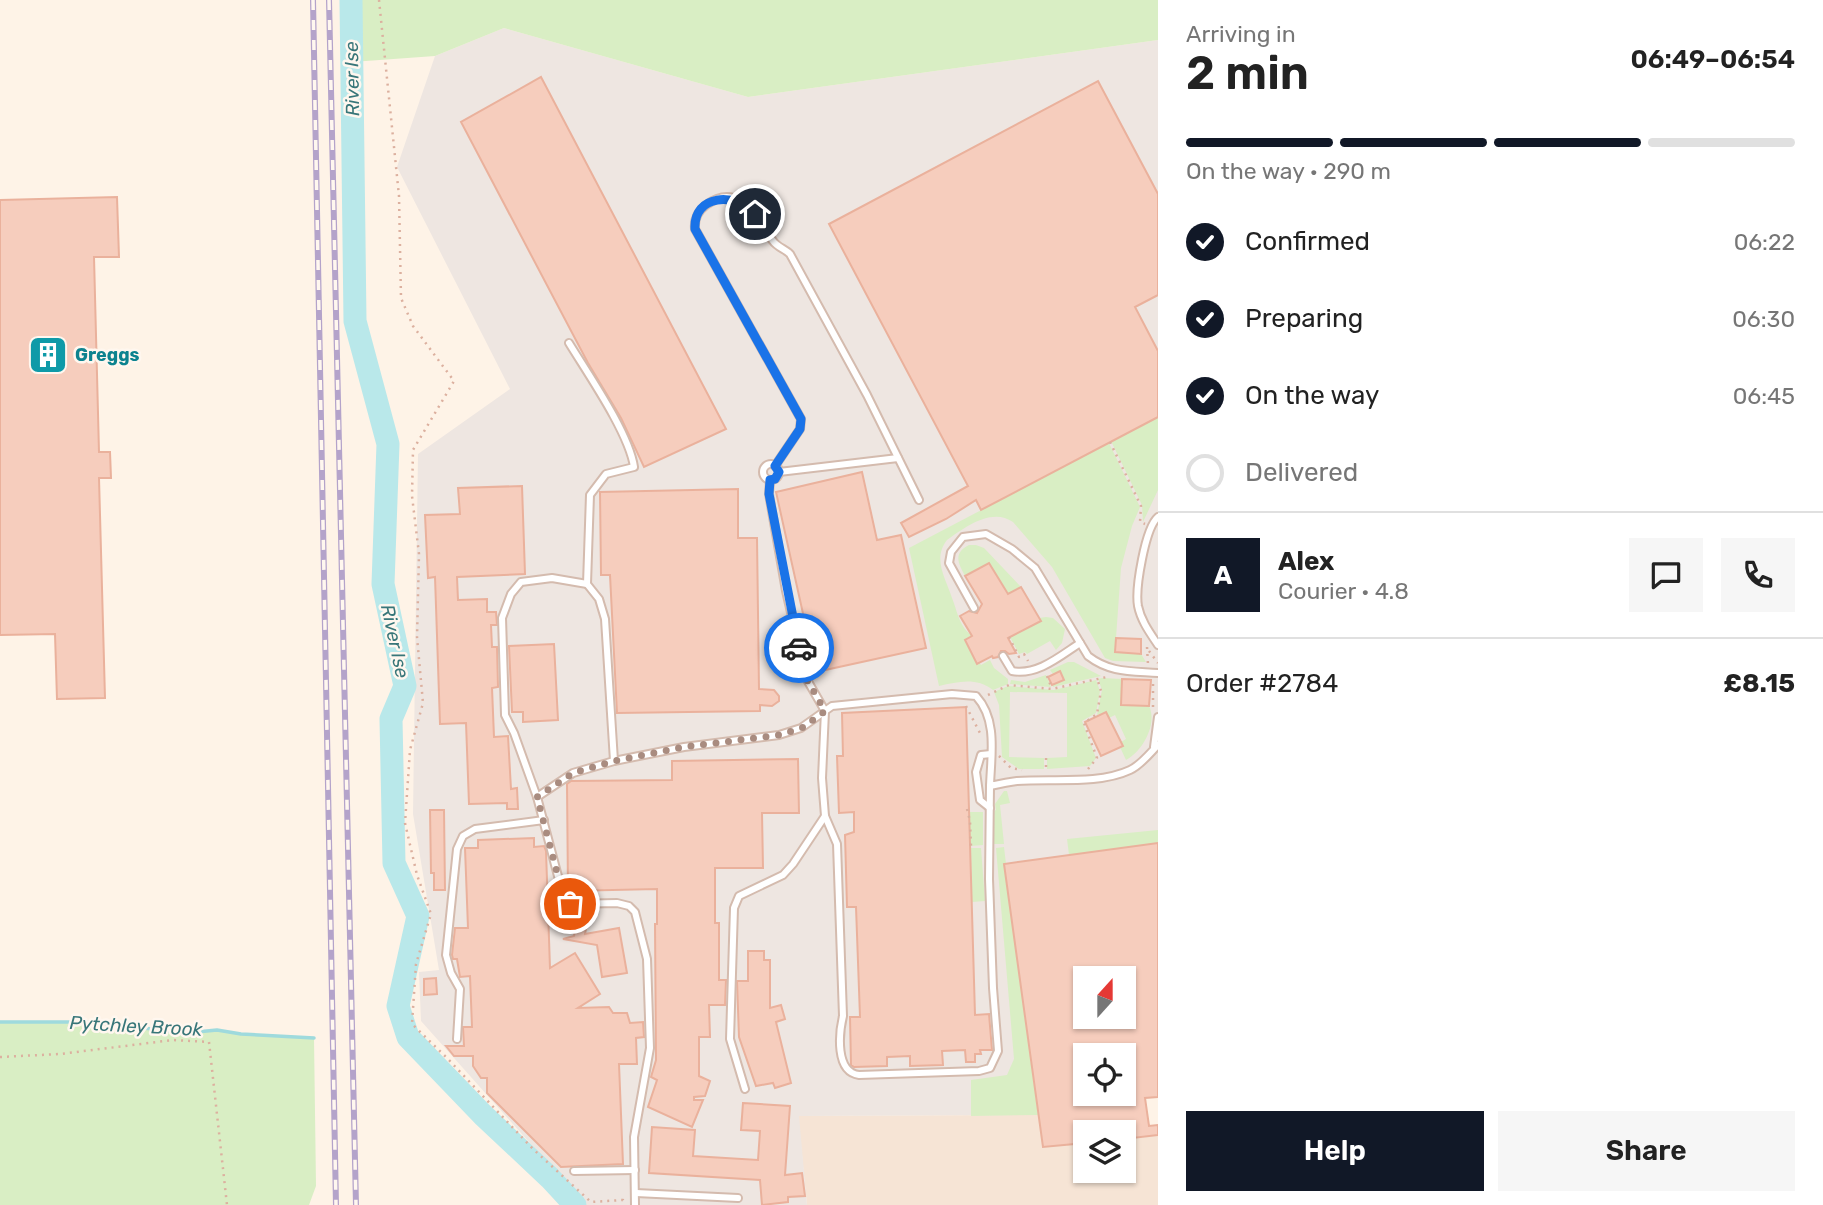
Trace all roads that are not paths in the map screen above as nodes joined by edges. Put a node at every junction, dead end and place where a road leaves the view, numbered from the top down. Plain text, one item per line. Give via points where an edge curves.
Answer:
1 (569, 343) dead end
2 (898, 458) junction
3 (777, 469) junction
4 (770, 480) junction
5 (919, 500) dead end
6 (1158, 517) edge
7 (587, 584) junction
8 (974, 608) dead end
9 (1080, 643) junction
10 (1158, 645) edge
11 (1003, 656) dead end
12 (1158, 673) edge
13 (825, 711) junction
14 (1158, 717) edge
15 (1156, 747) edge
16 (991, 754) junction
17 (614, 761) junction
18 (990, 786) junction
19 (537, 797) junction
20 (990, 808) junction
21 (825, 816) junction
22 (544, 820) junction
23 (457, 1039) dead end
24 (745, 1089) dead end
25 (635, 1170) junction
26 (574, 1171) dead end
27 (636, 1193) junction
28 (738, 1198) dead end
29 (635, 1205) edge

1 - 7 lane via 607,406 634,467 606,474 590,495
2 - 3 lane
2 - 3 lane via 790,254 775,244 748,205 733,199 717,200 699,212 695,229 801,419
2 - 5 lane
3 - 4 lane via 775,479
3 - 4 lane via 764,468
4 - 13 lane via 784,579 806,678
6 - 10 lane via 1151,526 1138,605
7 - 17 lane via 606,619
7 - 19 lane via 552,578 521,582 502,618 505,715
8 - 9 lane via 948,563 963,537 986,534 1035,568
9 - 11 lane via 1023,673 1013,671
9 - 12 lane via 1101,666
13 - 16 lane via 849,703 965,693 976,696 985,710
13 - 17 lane via 802,728 779,735
13 - 21 lane
14 - 15 lane
15 - 18 lane via 1130,770 1117,774
16 - 18 lane
16 - 20 lane via 981,755 976,772 980,800
17 - 19 lane via 573,773
18 - 20 lane
19 - 22 lane
20 - 21 lane via 998,1051 990,1068 979,1071 859,1075 848,1070 840,1030 844,1016 837,844
21 - 24 lane via 788,870 739,896 734,908 730,1039
22 - 23 lane via 475,829 463,836 457,849 446,955 460,989
22 - 25 lane via 563,895 570,904 629,906 638,921 647,958 650,1048 634,1137
25 - 26 lane
25 - 27 lane
27 - 28 lane
27 - 29 lane

